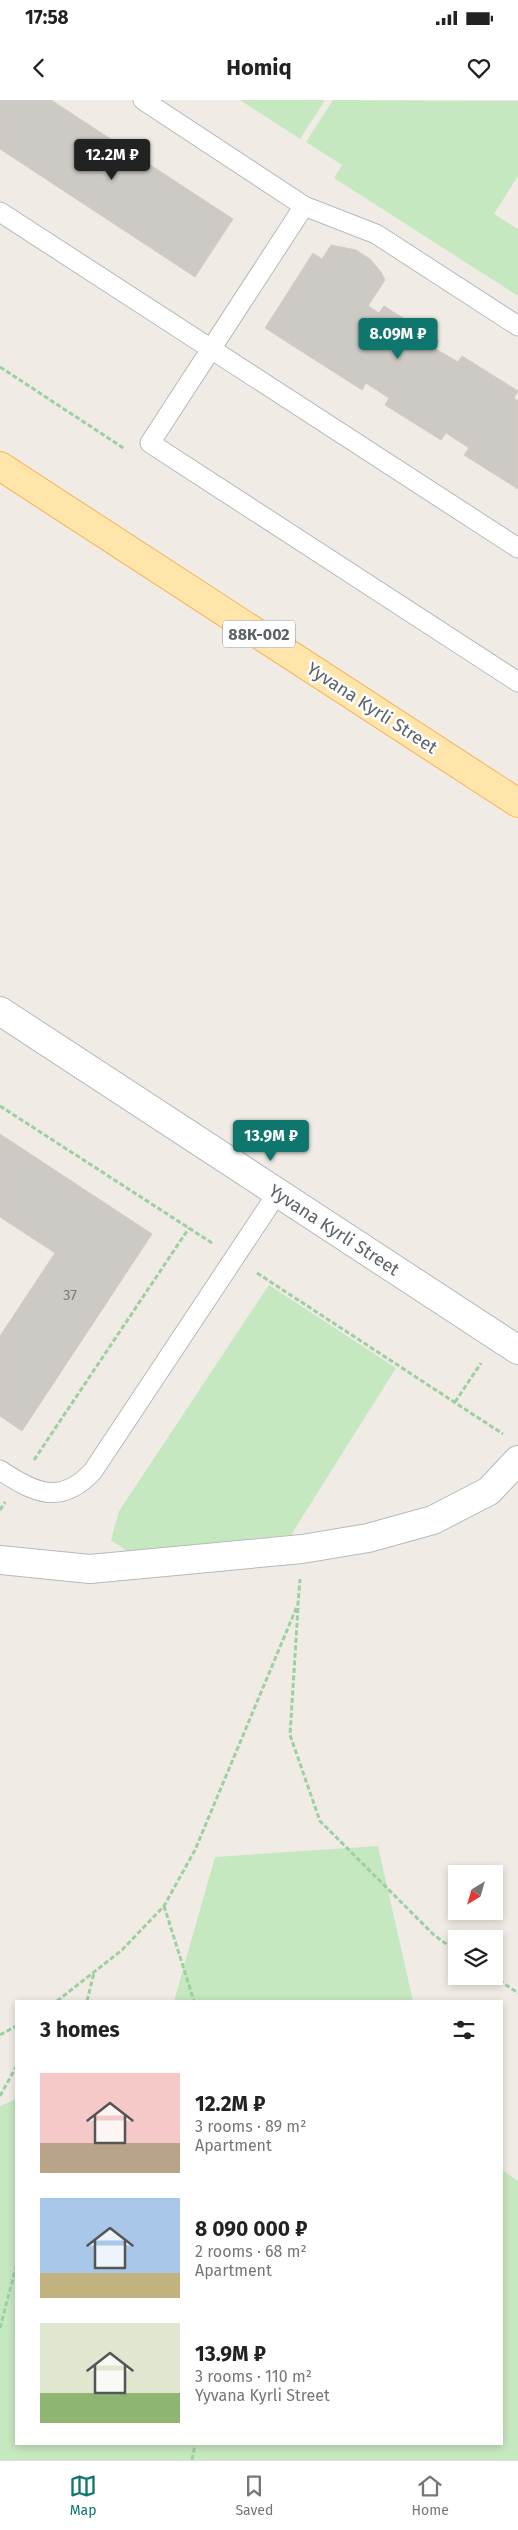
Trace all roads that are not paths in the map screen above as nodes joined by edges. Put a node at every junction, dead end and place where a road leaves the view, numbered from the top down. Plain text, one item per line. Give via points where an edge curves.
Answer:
1 (143, 100) edge
2 (304, 206) junction
3 (0, 212) edge
4 (518, 326) edge
5 (212, 349) junction
6 (0, 466) edge
7 (518, 548) edge
8 (518, 682) edge
9 (518, 803) edge
10 (0, 1011) edge
11 (278, 1192) junction
12 (518, 1350) edge
13 (514, 1449) edge
14 (0, 1470) edge
15 (0, 1560) edge

1 - 2 lane
2 - 4 lane via 376,234
2 - 5 lane
3 - 5 lane
5 - 7 lane
5 - 8 lane via 150,443
6 - 9 main road, Yyvana Kyrli Street / 88К-002
10 - 11 street, Yyvana Kyrli Street
11 - 12 street, Yyvana Kyrli Street
11 - 14 lane via 85,1480 60,1493 47,1493
13 - 15 street via 489,1491 433,1520 368,1538 302,1549 90,1569

